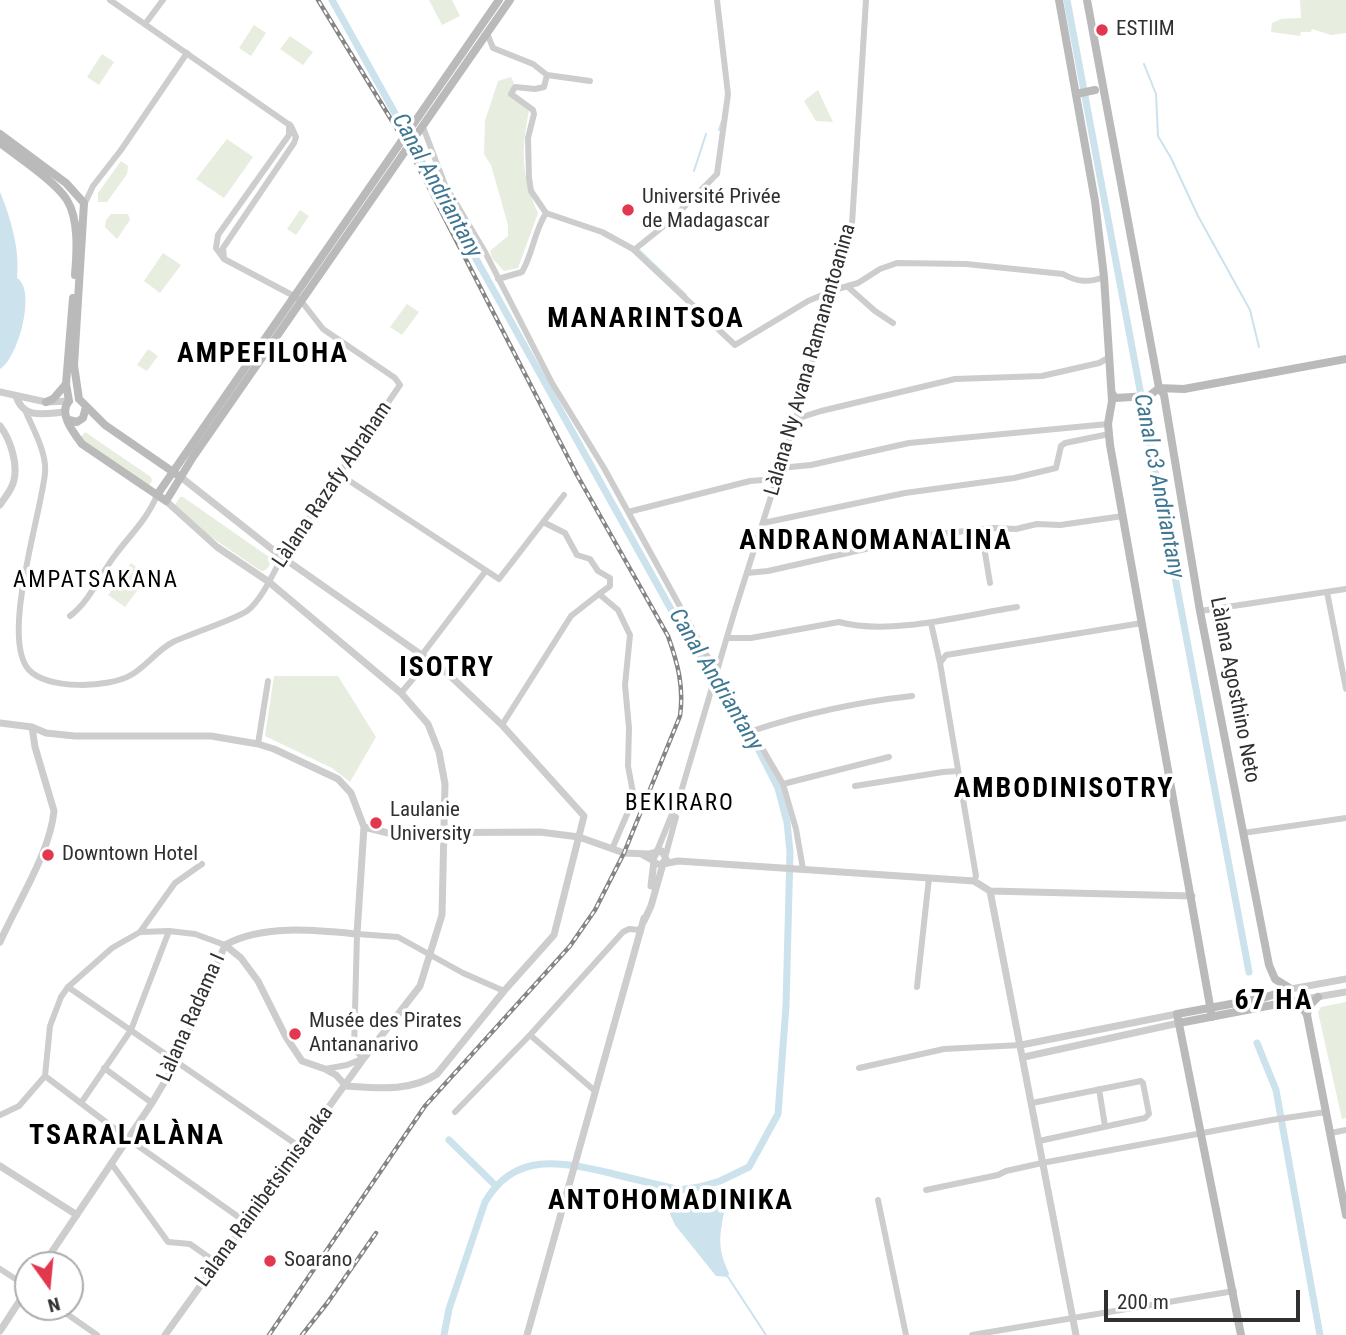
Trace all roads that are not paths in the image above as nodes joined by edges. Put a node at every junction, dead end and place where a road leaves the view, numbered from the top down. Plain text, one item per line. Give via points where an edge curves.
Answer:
1 (110, 0) edge
2 (163, 0) edge
3 (499, 0) edge
4 (510, 0) edge
5 (866, 0) edge
6 (1059, 0) edge
7 (1087, 0) edge
8 (718, 3) edge
9 (145, 24) junction
10 (487, 33) junction
11 (187, 53) junction
12 (547, 75) junction
13 (590, 81) dead end
14 (1101, 81) junction
15 (1075, 90) junction
16 (290, 125) junction
17 (423, 127) junction
18 (0, 134) edge
19 (0, 143) edge
20 (406, 144) junction
21 (93, 186) junction
22 (78, 197) junction
23 (70, 206) junction
24 (83, 208) junction
25 (545, 211) junction
26 (636, 248) junction
27 (224, 259) junction
28 (1104, 277) junction
29 (498, 279) junction
30 (848, 287) junction
31 (834, 290) junction
32 (298, 299) junction
33 (893, 324) dead end
34 (1110, 357) junction
35 (1346, 361) edge
36 (66, 384) junction
37 (0, 392) edge
38 (1157, 394) junction
39 (16, 396) junction
40 (1112, 397) junction
41 (79, 400) junction
42 (69, 401) junction
43 (46, 402) junction
44 (86, 407) junction
45 (26, 412) junction
46 (64, 412) junction
47 (35, 414) junction
48 (796, 419) junction
49 (69, 420) junction
50 (1108, 424) junction
51 (32, 425) junction
52 (0, 426) edge
53 (1109, 434) junction
54 (780, 468) junction
55 (172, 471) junction
56 (339, 474) junction
57 (776, 479) junction
58 (184, 480) junction
59 (0, 489) edge
60 (10, 490) junction
61 (157, 495) junction
62 (564, 495) dead end
63 (166, 501) junction
64 (0, 505) edge
65 (628, 512) junction
66 (1123, 516) junction
67 (543, 522) junction
68 (763, 523) junction
69 (981, 529) junction
70 (282, 557) junction
71 (485, 572) junction
72 (747, 573) junction
73 (269, 582) junction
74 (990, 583) dead end
75 (1346, 589) edge
76 (1327, 592) junction
77 (599, 594) junction
78 (1017, 607) dead end
79 (1200, 611) junction
80 (70, 617) dead end
81 (931, 623) junction
82 (1142, 623) junction
83 (727, 638) junction
84 (421, 656) junction
85 (428, 661) junction
86 (940, 663) junction
87 (717, 674) junction
88 (268, 681) dead end
89 (1346, 689) edge
90 (401, 693) junction
91 (912, 696) dead end
92 (0, 723) edge
93 (502, 725) junction
94 (32, 727) junction
95 (752, 732) junction
96 (258, 744) junction
97 (890, 757) dead end
98 (958, 771) junction
99 (783, 784) junction
100 (855, 786) dead end
101 (1346, 818) edge
102 (364, 827) junction
103 (1243, 833) junction
104 (444, 834) junction
105 (579, 837) junction
106 (612, 849) junction
107 (662, 853) junction
108 (641, 854) junction
109 (654, 861) junction
110 (678, 861) junction
111 (202, 864) dead end
112 (663, 864) junction
113 (803, 869) junction
114 (929, 878) junction
115 (974, 881) junction
116 (990, 891) junction
117 (1192, 896) junction
118 (644, 921) junction
119 (641, 930) junction
120 (169, 931) junction
121 (140, 932) junction
122 (358, 933) junction
123 (0, 942) edge
124 (225, 945) junction
125 (431, 955) junction
126 (1346, 979) edge
127 (68, 987) junction
128 (917, 987) dead end
129 (1292, 989) junction
130 (504, 991) junction
131 (1346, 992) edge
132 (1318, 997) junction
133 (1293, 1002) junction
134 (1211, 1012) junction
135 (1307, 1015) junction
136 (1178, 1019) junction
137 (131, 1030) junction
138 (530, 1035) junction
139 (1021, 1045) junction
140 (1024, 1057) junction
141 (364, 1058) junction
142 (177, 1061) junction
143 (104, 1068) junction
144 (859, 1068) dead end
145 (325, 1069) junction
146 (45, 1076) junction
147 (346, 1086) junction
148 (1099, 1089) junction
149 (595, 1091) junction
150 (1032, 1102) junction
151 (81, 1103) junction
152 (152, 1103) junction
153 (455, 1112) dead end
154 (1326, 1112) junction
155 (0, 1115) edge
156 (1105, 1126) junction
157 (1346, 1130) edge
158 (1201, 1133) junction
159 (1331, 1133) junction
160 (127, 1138) junction
161 (1039, 1141) junction
162 (300, 1147) junction
163 (111, 1163) junction
164 (1042, 1163) junction
165 (0, 1166) edge
166 (926, 1190) dead end
167 (878, 1200) dead end
168 (77, 1214) junction
169 (1346, 1215) edge
170 (247, 1223) junction
171 (52, 1251) edge
172 (217, 1263) junction
173 (1234, 1291) junction
174 (14, 1310) edge
175 (1074, 1320) junction
176 (77, 1321) edge
177 (0, 1331) edge
178 (97, 1335) edge
179 (165, 1335) edge
180 (527, 1335) edge
181 (906, 1335) edge
182 (972, 1335) edge
183 (1076, 1335) edge
184 (1241, 1335) edge

1 - 9 street
2 - 9 street
3 - 20 main road via 420,115
4 - 10 main road
5 - 31 street, Làlana Ny Avana Ramanantoanina via 852,224
6 - 15 main road
7 - 14 main road, Làlana Agosthino Neto
8 - 26 street via 728,94 717,174
9 - 11 street
10 - 12 street via 493,48 533,64
10 - 17 main road
11 - 16 street
11 - 21 street
12 - 13 street
12 - 25 street via 544,86 515,87 511,94 533,110 528,173 531,191
14 - 15 main road, bridge via 1095,90
14 - 38 main road, Làlana Agosthino Neto
15 - 28 main road
16 - 27 street via 294,143 223,248
16 - 27 street via 289,135 216,240
17 - 20 main road
17 - 29 street via 445,185
18 - 22 main road
19 - 23 main road
20 - 32 main road
21 - 22 street
21 - 24 street
22 - 23 main road
22 - 24 main road
23 - 24 main road via 77,212
23 - 36 main road via 76,266
24 - 41 main road via 74,365
25 - 26 street
25 - 29 street via 522,272
26 - 31 street via 734,345
27 - 32 street
28 - 30 street via 1073,280 1063,274 966,264 897,263
28 - 34 main road
29 - 65 street via 552,383
30 - 31 street
30 - 33 street
31 - 48 street, Làlana Ny Avana Ramanantoanina
32 - 55 main road
32 - 56 street, Làlana Razafy Abraham via 323,329 401,385
32 - 58 main road via 193,457
34 - 40 main road
34 - 48 street via 1042,376 955,379
35 - 38 main road
36 - 42 main road
36 - 43 main road
37 - 39 street
38 - 40 main road
38 - 79 main road, Làlana Agosthino Neto
39 - 43 street
39 - 45 street
40 - 50 main road
41 - 42 main road
41 - 44 main road
42 - 43 street
42 - 46 main road
44 - 49 main road via 83,418
44 - 55 main road
45 - 47 street
45 - 51 street, Làlana Razafy Abraham
46 - 47 street
46 - 49 main road
47 - 51 street
48 - 54 street, Làlana Ny Avana Ramanantoanina
49 - 61 main road via 82,444
50 - 53 main road
50 - 54 street via 909,443
51 - 73 street, Làlana Razafy Abraham via 45,472 26,564 17,640 24,663 38,677 81,684 133,675 168,645 248,610
52 - 60 street via 14,463
53 - 66 main road
53 - 68 street via 1060,446 1059,464 1051,470 905,493
54 - 57 street, Làlana Ny Avana Ramanantoanina
55 - 58 main road
55 - 61 main road
56 - 70 street, Làlana Razafy Abraham
56 - 71 street
57 - 65 street via 750,481
57 - 68 street, Làlana Ny Avana Ramanantoanina
58 - 63 main road
58 - 70 street
59 - 60 street
60 - 64 street
61 - 63 main road
61 - 80 street via 81,608
62 - 67 street
63 - 73 street, Làlana Rainibetsimisaraka via 217,547
65 - 87 street
66 - 69 street
66 - 82 main road
67 - 71 street via 499,579
67 - 77 street via 565,533 578,555 590,559 597,571 610,578 610,586
68 - 72 street, Làlana Ny Avana Ramanantoanina
69 - 72 street via 927,535
69 - 74 street
70 - 73 street, Làlana Razafy Abraham
70 - 84 street
71 - 84 street
72 - 83 street, Làlana Ny Avana Ramanantoanina
73 - 90 street, Làlana Rainibetsimisaraka
75 - 76 street
76 - 79 street
76 - 89 street
77 - 93 street via 571,616
77 - 106 street via 618,610 630,635 625,685 634,798
78 - 81 street
79 - 103 main road, Làlana Agosthino Neto
81 - 83 street via 839,622
81 - 86 street
82 - 86 street via 946,655
82 - 117 main road
83 - 87 street, Làlana Ny Avana Ramanantoanina
84 - 85 street
85 - 90 street
85 - 93 street
86 - 98 street
87 - 95 street
87 - 107 street, Làlana Ny Avana Ramanantoanina
88 - 96 street
90 - 104 street, Làlana Rainibetsimisaraka via 428,724 439,752 445,784
91 - 95 street
92 - 94 street
93 - 105 street via 582,812
94 - 96 street via 75,736 211,736
94 - 123 street via 53,818
95 - 99 street
96 - 102 street via 338,779 351,793
97 - 99 street
98 - 100 street
98 - 115 street
99 - 113 street
101 - 103 street
102 - 104 street via 388,833
102 - 122 street
103 - 129 main road, Làlana Agosthino Neto via 1269,965 1275,979
104 - 105 street via 540,832
104 - 125 street, Làlana Rainibetsimisaraka via 443,915
105 - 106 street
105 - 130 street via 554,935
106 - 108 street
107 - 108 street
107 - 109 street via 654,854
107 - 110 street
107 - 112 street
108 - 109 street
109 - 112 street
109 - 118 street
110 - 112 street
110 - 113 street
111 - 121 street via 175,883
112 - 118 street
113 - 114 street
114 - 115 street
114 - 128 street
115 - 116 street
116 - 117 street
116 - 139 street
117 - 134 main road
118 - 119 street
119 - 138 street via 623,932
119 - 149 street
120 - 121 street
120 - 124 street
120 - 137 street
121 - 127 street via 104,954
122 - 124 street via 304,929 238,937
122 - 125 street via 398,937
122 - 141 street via 354,1050
124 - 142 street, Làlana Radama I
124 - 145 street via 258,981 302,1060
125 - 130 street
125 - 141 street, Làlana Rainibetsimisaraka via 419,986
126 - 129 street
127 - 137 street
127 - 146 street via 50,1026
129 - 133 main road via 1288,998
129 - 134 main road
130 - 147 street via 426,1082 408,1087
131 - 132 street
132 - 133 street
132 - 135 main road
133 - 134 main road
133 - 135 main road
134 - 136 main road
135 - 154 main road
136 - 139 street
136 - 140 street
136 - 158 main road
137 - 142 street
137 - 143 street
138 - 149 street
138 - 153 street
139 - 140 street
139 - 144 street via 944,1049
140 - 150 street
141 - 145 street
141 - 147 street, Làlana Rainibetsimisaraka
142 - 152 street, Làlana Radama I
142 - 162 street
143 - 151 street
143 - 152 street
145 - 147 street
146 - 151 street
146 - 155 street via 19,1106
147 - 162 street, Làlana Rainibetsimisaraka
148 - 150 street
148 - 156 street
148 - 156 street via 1142,1081 1149,1114
149 - 180 street
150 - 161 street
151 - 160 street
152 - 160 street, Làlana Radama I
154 - 158 street
154 - 159 main road
156 - 161 street
157 - 159 street
158 - 164 street
158 - 173 main road
159 - 169 main road
160 - 163 street, Làlana Radama I
160 - 170 street
161 - 164 street
162 - 170 street, Làlana Rainibetsimisaraka
163 - 168 street, Làlana Radama I
163 - 172 street via 168,1242 190,1244
164 - 166 street
164 - 175 street
165 - 168 street
167 - 181 street
168 - 171 street, Làlana Radama I
170 - 172 street, Làlana Rainibetsimisaraka
172 - 179 street, Làlana Rainibetsimisaraka
173 - 175 street
173 - 184 main road
174 - 177 street
175 - 182 street
175 - 183 street
176 - 178 street

